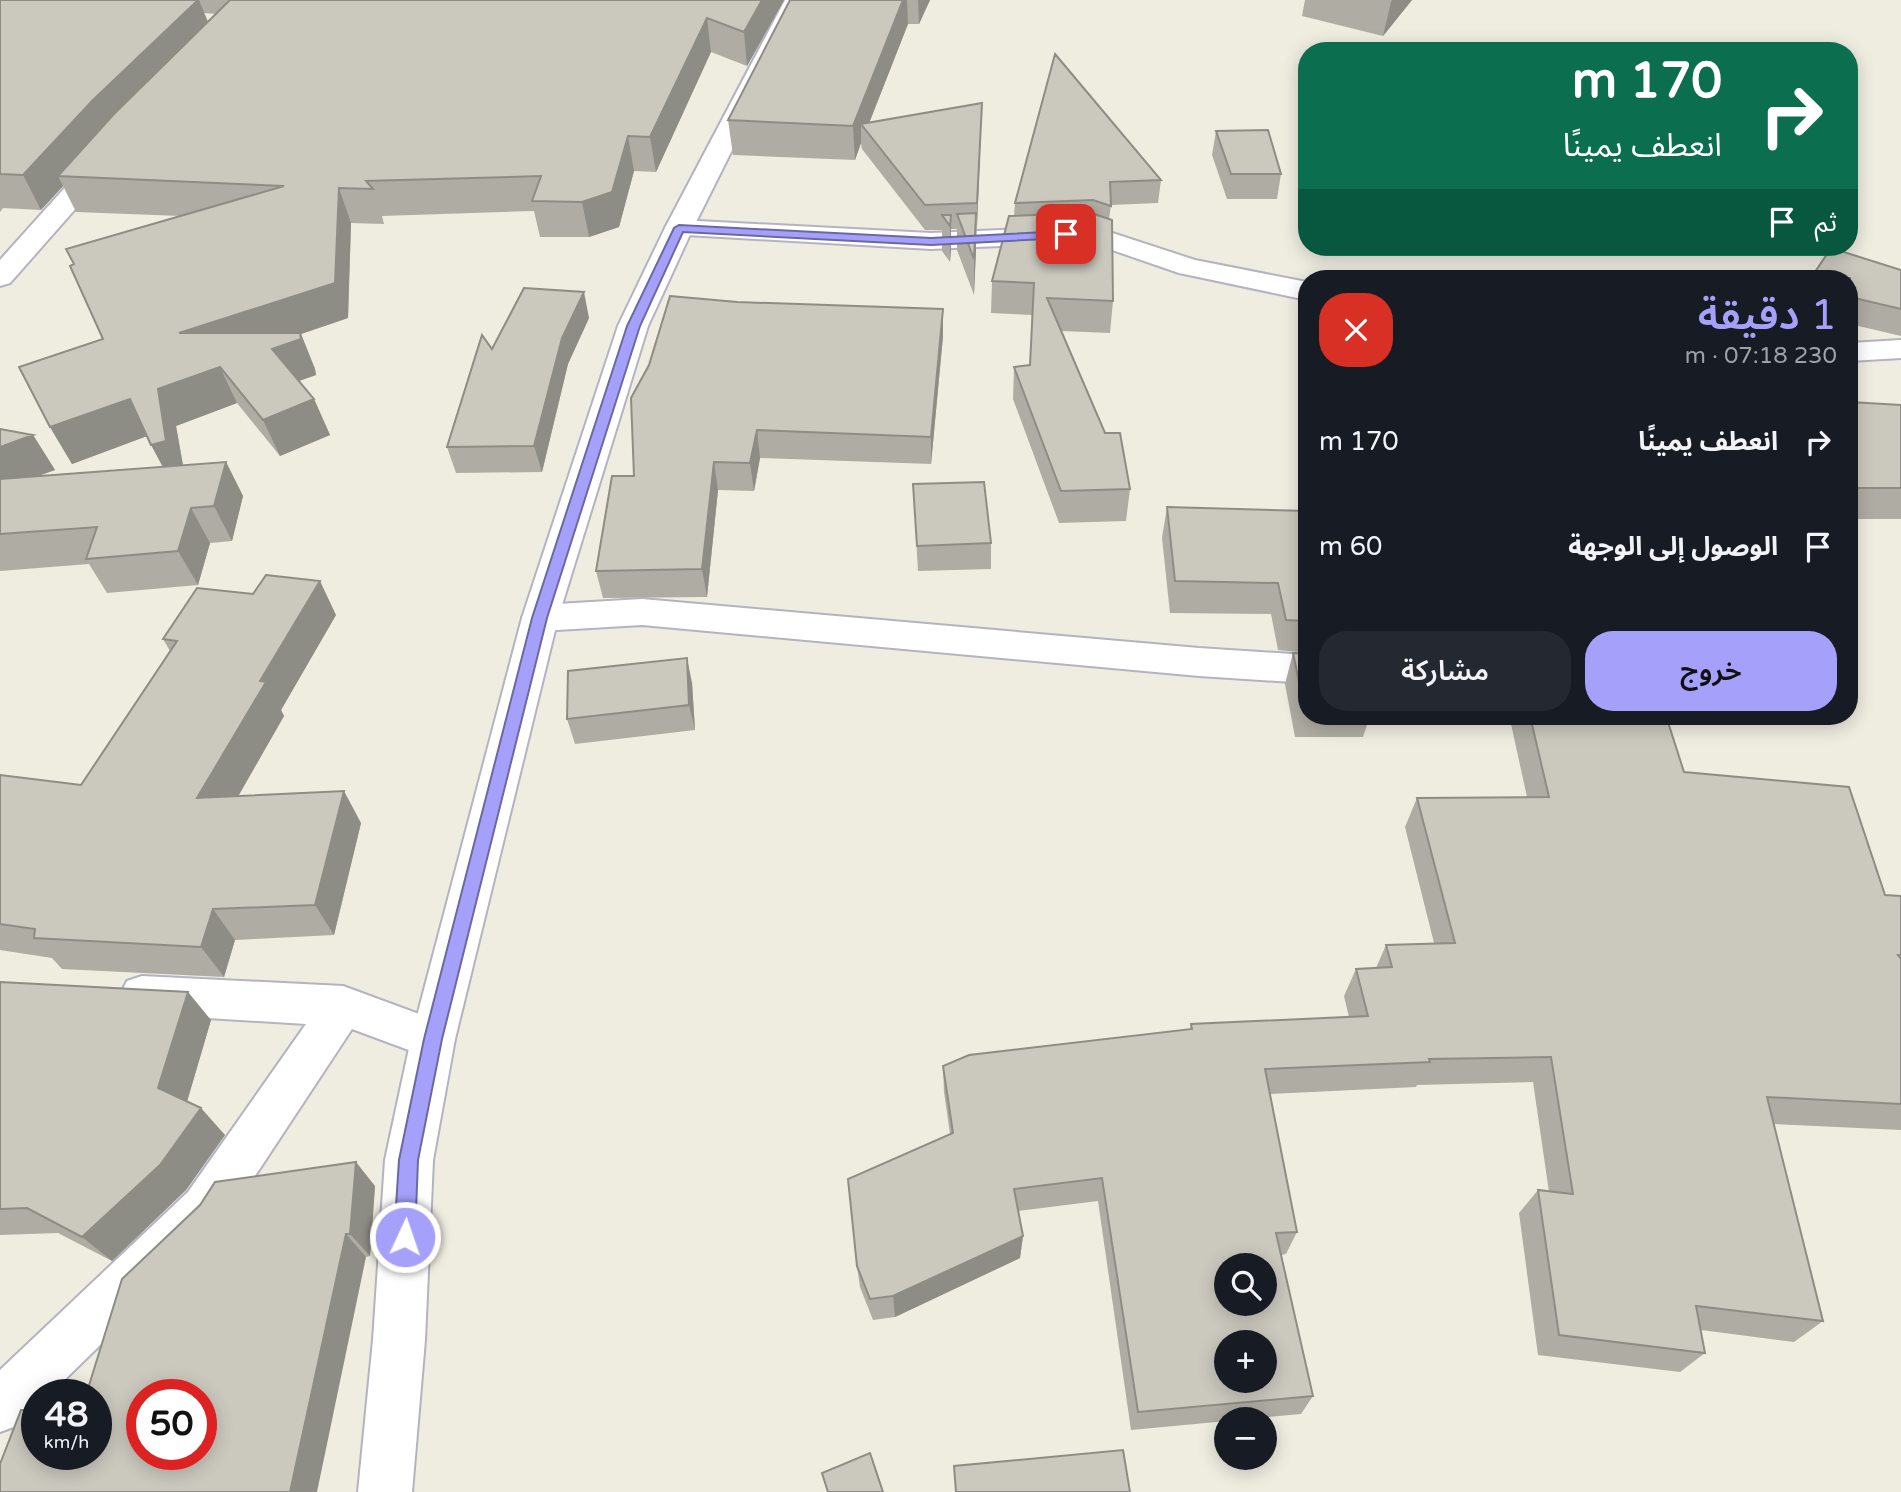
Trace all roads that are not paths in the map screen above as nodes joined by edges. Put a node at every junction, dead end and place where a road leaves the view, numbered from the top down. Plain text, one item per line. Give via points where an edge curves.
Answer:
1 (796, 0) edge
2 (119, 142) edge
3 (679, 228) junction
4 (0, 277) edge
5 (1298, 289) edge
6 (1901, 349) edge
7 (1858, 352) edge
8 (540, 618) junction
9 (1298, 668) edge
10 (110, 993) edge
11 (343, 1006) junction
12 (433, 1039) junction
13 (0, 1406) edge
14 (385, 1492) edge

1 - 3 street
2 - 4 street
3 - 5 street via 931,241 1091,234 1189,267
3 - 8 street via 634,326
6 - 7 street
8 - 9 street via 642,612
8 - 12 street
10 - 11 street
11 - 12 street
11 - 13 street via 205,1209
12 - 14 street via 409,1160 400,1340

